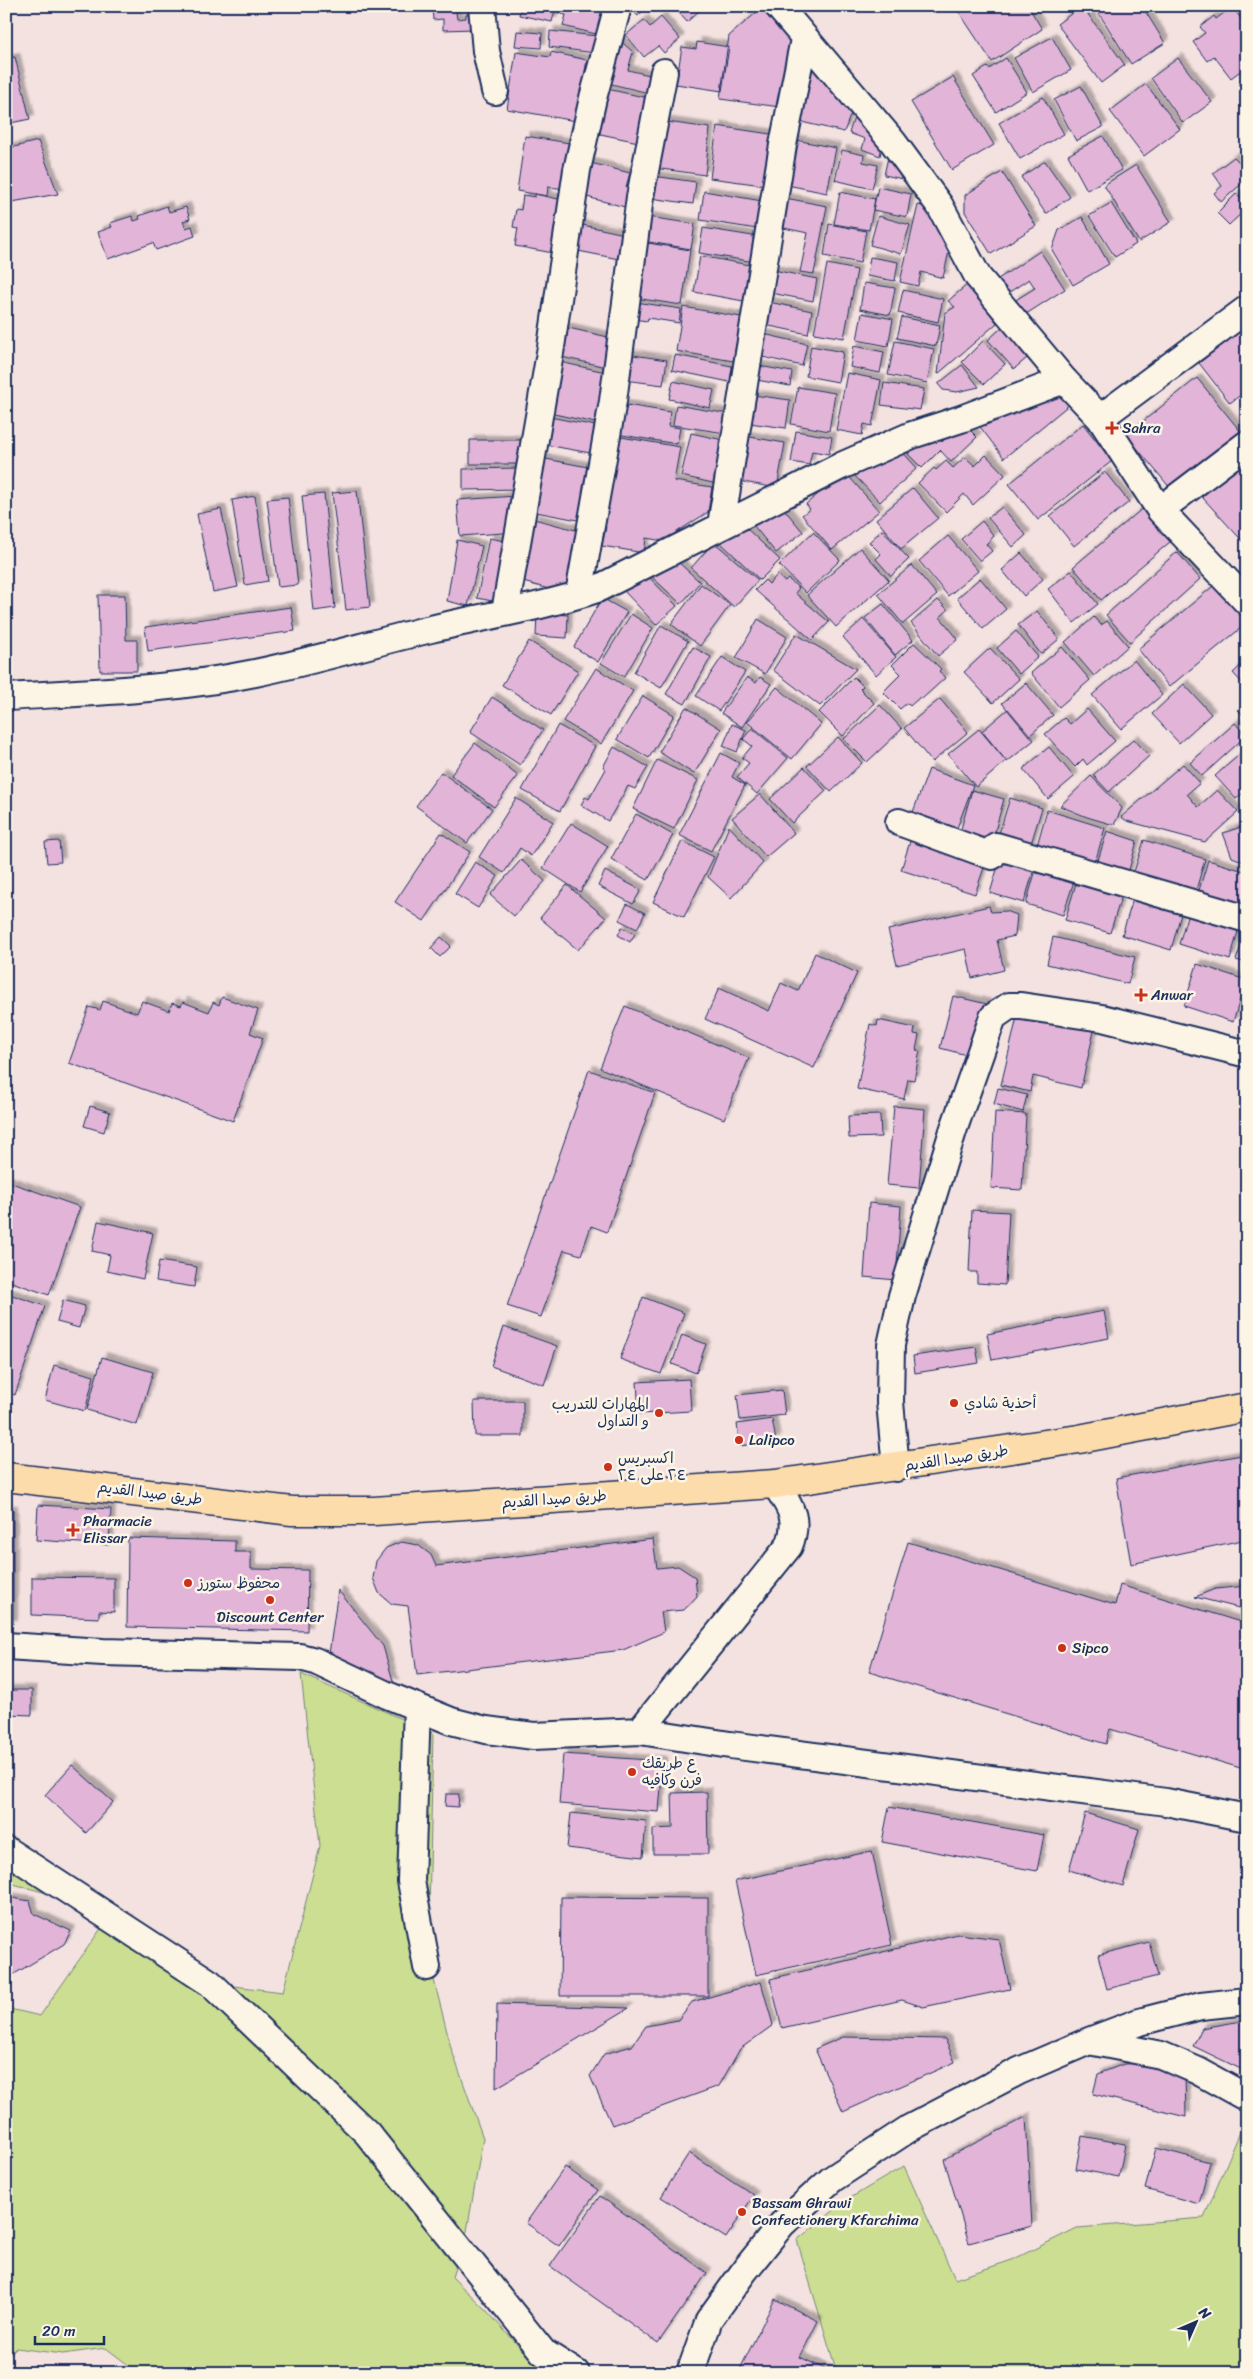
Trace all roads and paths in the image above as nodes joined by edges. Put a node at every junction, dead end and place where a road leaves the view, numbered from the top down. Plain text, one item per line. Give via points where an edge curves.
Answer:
1 (482, 6) edge
2 (618, 6) edge
3 (778, 6) edge
4 (804, 40) junction
5 (664, 72) dead end
6 (495, 91) dead end
7 (1247, 309) edge
8 (1064, 380) junction
9 (1100, 418) junction
10 (1247, 444) edge
11 (1160, 510) junction
12 (721, 525) junction
13 (580, 594) junction
14 (1247, 602) edge
15 (505, 612) junction
16 (6, 697) edge
17 (899, 822) dead end
18 (1247, 919) edge
19 (1247, 1054) edge
20 (1247, 1408) edge
21 (896, 1468) junction
22 (6, 1477) edge
23 (775, 1484) junction
24 (6, 1646) edge
25 (418, 1707) junction
26 (640, 1731) junction
27 (1247, 1818) edge
28 (6, 1850) edge
29 (427, 1967) dead end
30 (1247, 2001) edge
31 (1089, 2041) junction
32 (1247, 2098) edge
33 (576, 2373) edge
34 (690, 2373) edge

1 - 6 street via 486,51
2 - 15 street via 577,170 551,347
3 - 4 street
4 - 8 street via 893,142 940,206 978,277
4 - 12 street via 783,145
5 - 13 street via 640,197 612,401
7 - 9 street
8 - 9 street
8 - 12 street via 962,420 912,435
9 - 11 street
10 - 11 street
11 - 14 street
12 - 13 street
13 - 15 street
15 - 16 street via 254,673 170,687
17 - 18 street via 992,856 996,846
19 - 21 street via 1102,1018 1021,1006 1009,1006 993,1017 956,1123 908,1278 891,1346 890,1402
20 - 21 highway, طريق صيدا القديم via 1079,1440
21 - 23 highway, طريق صيدا القديم
22 - 23 highway, طريق صيدا القديم via 292,1511 374,1511
23 - 26 street via 793,1512 789,1546
24 - 25 street via 300,1657
25 - 26 street via 451,1721 486,1730 534,1736
25 - 29 street via 411,1881
26 - 27 street via 1166,1802
28 - 33 street via 210,1983 367,2133 543,2352
30 - 31 street via 1201,2006 1139,2022
31 - 32 street via 1161,2055
31 - 34 street via 1019,2071 910,2128 832,2178 782,2224 745,2270 709,2320

